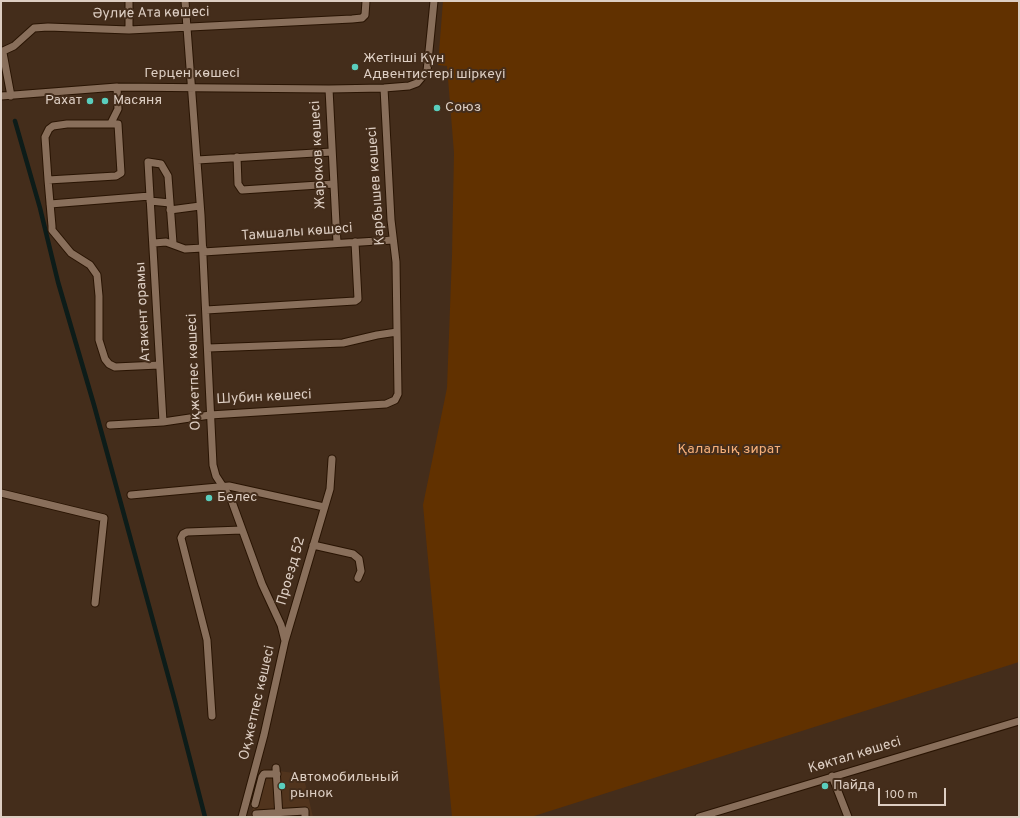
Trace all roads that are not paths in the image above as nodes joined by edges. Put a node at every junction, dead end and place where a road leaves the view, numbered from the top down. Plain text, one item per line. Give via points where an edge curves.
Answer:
1 (129, 1) edge
2 (185, 1) edge
3 (366, 1) edge
4 (434, 1) edge
5 (186, 27) junction
6 (129, 30) junction
7 (2, 53) edge
8 (117, 87) junction
9 (190, 87) junction
10 (384, 88) junction
11 (329, 89) junction
12 (1, 96) edge
13 (11, 96) junction
14 (114, 123) junction
15 (332, 152) junction
16 (237, 157) junction
17 (197, 160) junction
18 (48, 180) junction
19 (334, 184) junction
20 (150, 198) junction
21 (50, 204) junction
22 (170, 206) junction
23 (200, 206) junction
24 (393, 240) junction
25 (355, 242) junction
26 (154, 243) junction
27 (173, 243) junction
28 (337, 243) junction
29 (203, 250) junction
30 (206, 310) junction
31 (397, 332) junction
32 (208, 348) junction
33 (159, 365) junction
34 (395, 400) joint
35 (210, 415) junction
36 (163, 422) junction
37 (110, 425) dead end
38 (332, 459) dead end
39 (223, 486) junction
40 (1, 493) edge
41 (131, 495) dead end
42 (324, 508) junction
43 (242, 530) junction
44 (313, 545) junction
45 (358, 578) dead end
46 (95, 602) dead end
47 (285, 641) junction
48 (212, 716) dead end
49 (1019, 721) edge
50 (832, 776) junction
51 (248, 799) junction
52 (255, 804) junction
53 (292, 814) edge
54 (279, 815) edge
55 (256, 816) edge
56 (242, 817) edge
57 (305, 817) edge
58 (699, 817) edge
59 (848, 817) edge

1 - 6 street
2 - 5 street, Оқжетпес көшесі
3 - 5 street, Әулие Ата көшесі via 365,15 362,18
4 - 10 street via 430,60 425,75 417,83 409,86
5 - 6 street, Әулие Ата көшесі
5 - 9 street, Оқжетпес көшесі
6 - 7 street, Әулие Ата көшесі via 34,28
7 - 13 street, Әулие Ата көшесі
8 - 9 street, Герцен көшесі
8 - 13 street, Герцен көшесі
8 - 14 street via 118,109
9 - 11 street, Герцен көшесі
9 - 17 street, Оқжетпес көшесі
10 - 11 street, Герцен көшесі
10 - 24 street, Карбышев көшесі
11 - 15 street, Жароков көшесі
12 - 13 street, Герцен көшесі
14 - 18 street via 51,127 45,137
14 - 18 street via 120,173 116,176
15 - 16 street
15 - 19 street, Жароков көшесі
16 - 17 street
16 - 19 street via 238,184 242,190
17 - 23 street, Оқжетпес көшесі
18 - 21 street
19 - 28 street, Жароков көшесі
20 - 21 street
20 - 22 street
20 - 22 street, Атакент орамы via 148,162 161,164 168,176
20 - 26 street, Атакент орамы
21 - 33 street via 52,230 71,253 94,269 97,275 99,340 105,359 115,367
22 - 23 street
22 - 27 street
23 - 29 street, Оқжетпес көшесі
24 - 25 street, Тамшалы көшесі
24 - 31 street, Карбышев көшесі via 396,262
25 - 28 street, Тамшалы көшесі
25 - 30 street via 358,299 355,301
26 - 27 street, Тамшалы көшесі
26 - 33 street, Атакент орамы
27 - 29 street, Тамшалы көшесі via 185,249
28 - 29 street, Тамшалы көшесі
29 - 30 street, Оқжетпес көшесі
30 - 32 street, Оқжетпес көшесі
31 - 32 street via 342,343
31 - 34 street, Карбышев көшесі via 398,394
32 - 35 street, Оқжетпес көшесі
33 - 36 street, Атакент орамы
34 - 35 street, Шубин көшесі via 386,404
35 - 36 street, Шубин көшесі
35 - 39 street, Оқжетпес көшесі via 214,471
36 - 37 street, Шубин көшесі
38 - 42 street, Проезд 52 via 330,488
39 - 41 street
39 - 42 street
39 - 43 street, Оқжетпес көшесі via 231,499
40 - 46 street via 104,518
42 - 44 street, Проезд 52
43 - 47 street, Оқжетпес көшесі via 262,584 281,625
43 - 48 street via 187,532 181,538 207,640
44 - 45 street via 353,554 359,559 361,571
44 - 47 street, Проезд 52
47 - 51 street, Оқжетпес көшесі
49 - 50 street, Көктал көшесі
50 - 58 street, Көктал көшесі
50 - 59 street
51 - 52 street
51 - 56 street, Оқжетпес көшесі
52 - 54 street via 262,777 276,771
52 - 55 street
53 - 54 street
53 - 57 street via 305,811
54 - 55 street

